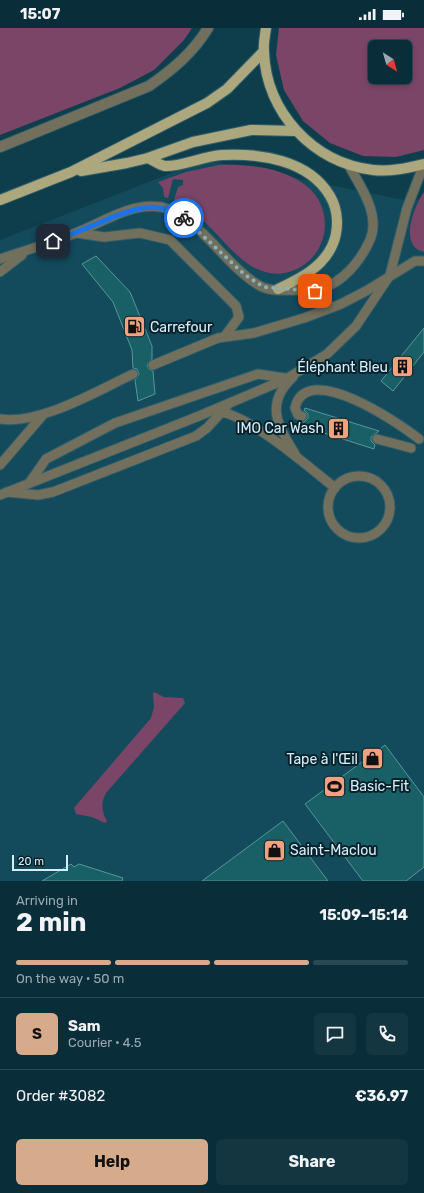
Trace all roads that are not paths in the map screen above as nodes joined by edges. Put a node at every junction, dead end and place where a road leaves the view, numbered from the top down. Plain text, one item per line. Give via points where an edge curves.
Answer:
1 (208, 28) edge
2 (266, 28) edge
3 (264, 51) junction
4 (296, 131) junction
5 (0, 147) edge
6 (148, 158) junction
7 (348, 164) junction
8 (424, 164) edge
9 (71, 172) junction
10 (0, 200) edge
11 (77, 233) junction
12 (41, 245) junction
13 (0, 259) edge
14 (424, 261) edge
15 (0, 272) edge
16 (390, 276) junction
17 (278, 289) junction
18 (225, 336) junction
19 (320, 359) junction
20 (153, 365) dead end
21 (134, 374) dead end
22 (286, 379) junction
23 (230, 403) junction
24 (222, 412) junction
25 (42, 416) junction
26 (199, 416) junction
27 (302, 416) dead end
28 (0, 419) edge
29 (377, 439) dead end
30 (419, 439) dead end
31 (411, 448) dead end
32 (298, 459) junction
33 (0, 465) edge
34 (30, 482) junction
35 (335, 488) junction
36 (3, 493) edge

1 - 5 street via 189,54 149,86
2 - 3 main road
3 - 4 main road via 266,73 272,94 282,114
3 - 9 main road via 227,89 207,103
4 - 6 main road via 251,130 193,142
4 - 7 main road via 320,151
6 - 9 main road
6 - 17 main road via 163,166 222,155 270,158 300,167 325,188 333,201 337,215 337,229 329,253 306,275
7 - 8 main road via 373,170 399,170
7 - 17 lane via 369,203 372,218 371,238 362,255 350,271 334,283 315,291
8 - 16 lane via 407,208
9 - 10 main road
11 - 12 lane
11 - 17 lane via 130,210 160,207 193,225 245,275 264,287
11 - 18 lane via 104,237 140,233 170,240 236,306 239,317
12 - 13 lane
12 - 15 lane via 19,257
14 - 16 lane via 415,261
16 - 18 lane via 341,304 304,318 254,333
16 - 19 lane via 356,326
18 - 20 lane
19 - 22 lane
19 - 32 lane via 289,382 277,402 278,424
21 - 25 lane
22 - 23 lane
22 - 34 lane via 258,374 115,423 46,459
23 - 24 lane
23 - 26 lane
24 - 26 lane
24 - 32 lane via 250,424
24 - 36 lane via 196,436 53,492 38,495
25 - 28 lane via 23,420
25 - 33 lane
26 - 34 lane
27 - 30 lane via 295,408 300,399 315,390 330,391 377,410
29 - 31 lane
32 - 35 lane
34 - 36 lane
35 - 35 lane via 330,496 328,509 338,530 349,536 362,538 375,534 384,525 389,514 389,502 382,487 376,482 365,477 352,477

